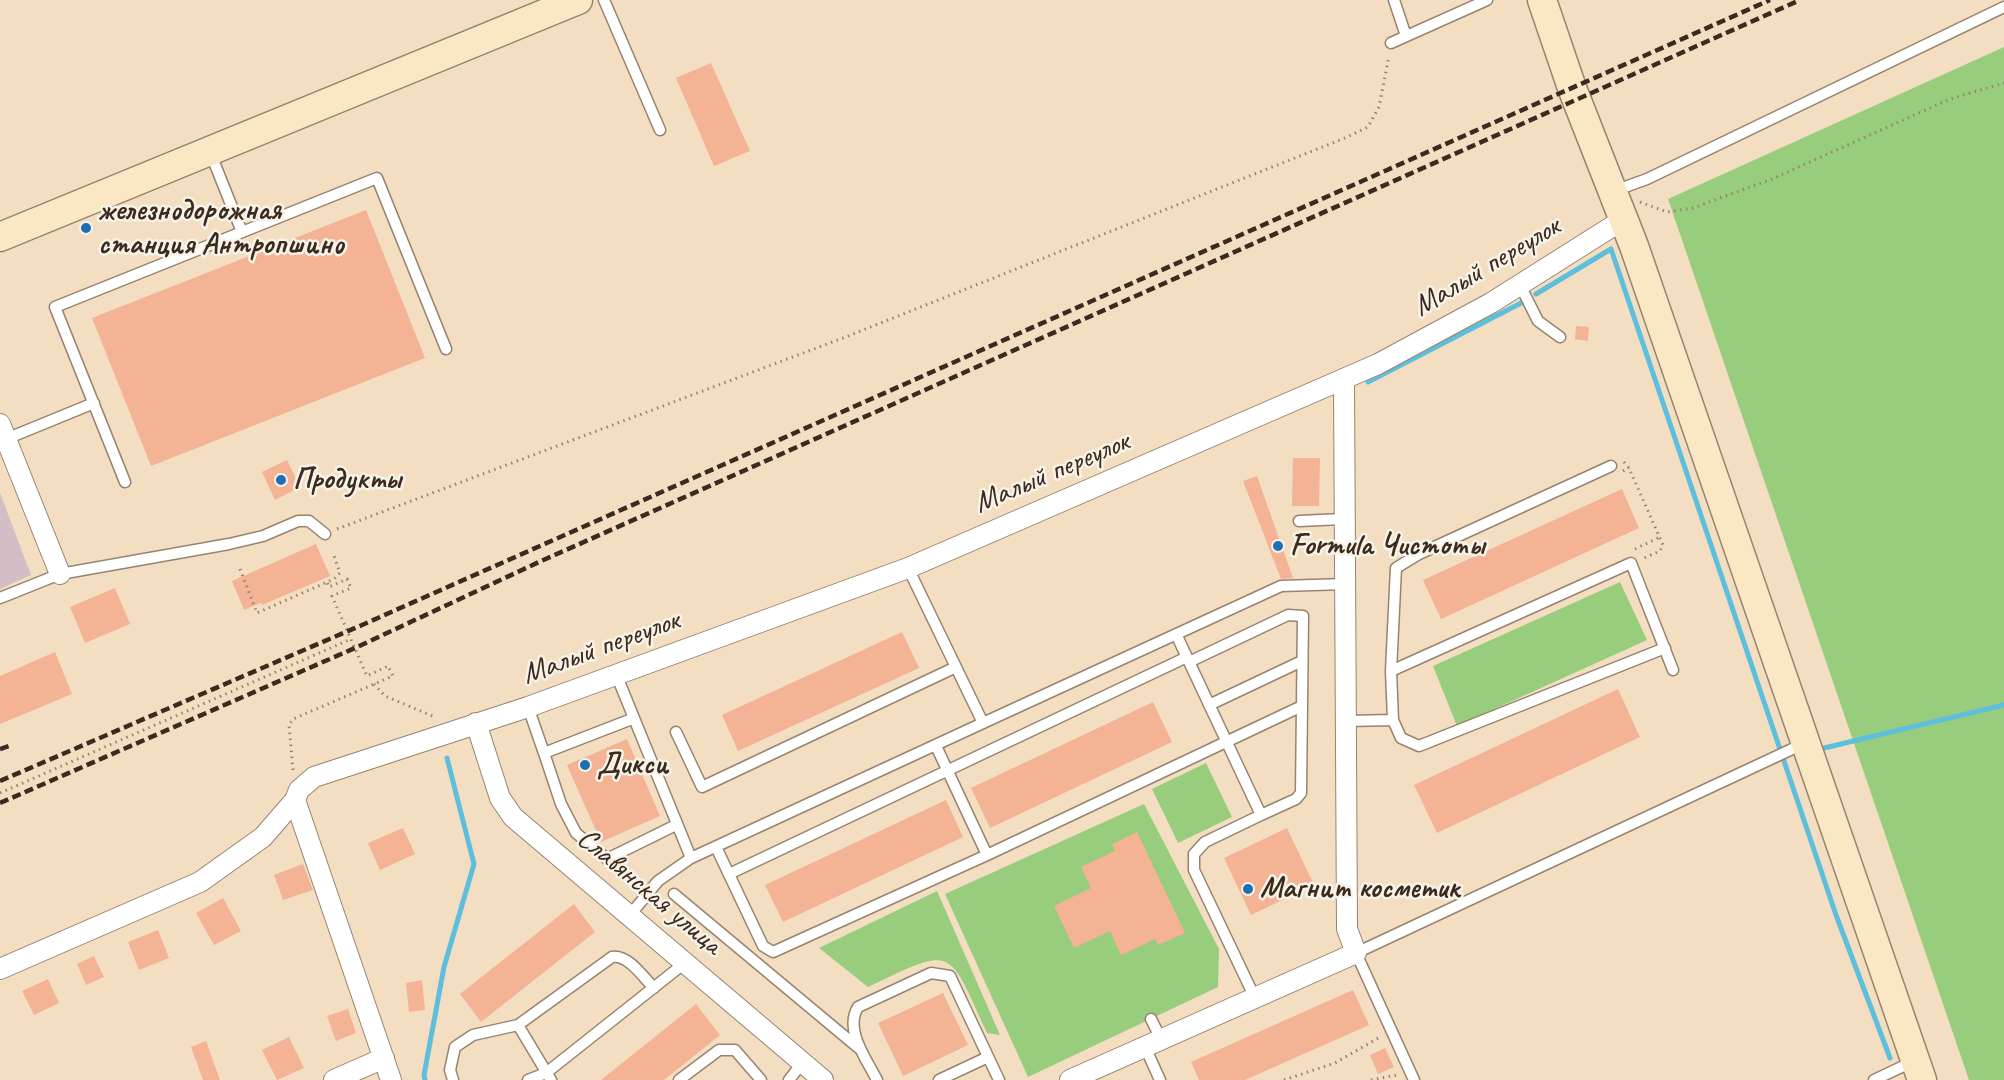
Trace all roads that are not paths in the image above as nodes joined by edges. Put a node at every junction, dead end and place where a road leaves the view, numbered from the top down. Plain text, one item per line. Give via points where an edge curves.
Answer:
1 (578, 0) edge
2 (604, 0) edge
3 (1394, 0) edge
4 (1487, 0) edge
5 (1542, 0) edge
6 (2004, 7) edge
7 (1406, 36) junction
8 (1391, 43) road end
9 (660, 130) dead end
10 (210, 152) junction
11 (1613, 191) junction
12 (1624, 219) junction
13 (242, 231) junction
14 (0, 237) edge
15 (1520, 285) junction
16 (1560, 337) dead end
17 (446, 349) dead end
18 (1344, 380) junction
19 (94, 404) junction
20 (2, 433) edge
21 (1615, 470) road end
22 (125, 482) dead end
23 (1343, 519) junction
24 (1299, 521) dead end
25 (326, 534) road end
26 (908, 568) junction
27 (60, 574) junction
28 (1345, 584) junction
29 (0, 598) edge
30 (1176, 634) junction
31 (1665, 648) junction
32 (1188, 659) junction
33 (1302, 661) junction
34 (956, 667) junction
35 (1673, 670) dead end
36 (1391, 671) junction
37 (616, 674) junction
38 (1209, 705) junction
39 (528, 706) junction
40 (1302, 706) junction
41 (632, 719) junction
42 (1393, 720) junction
43 (1346, 721) junction
44 (476, 723) junction
45 (983, 723) junction
46 (676, 732) dead end
47 (1226, 742) junction
48 (1805, 743) junction
49 (936, 746) junction
50 (544, 753) junction
51 (947, 770) junction
52 (297, 795) junction
53 (1261, 815) junction
54 (676, 825) junction
55 (716, 847) junction
56 (987, 855) junction
57 (691, 858) junction
58 (729, 874) junction
59 (674, 894) dead end
60 (630, 915) junction
61 (773, 952) junction
62 (1356, 953) junction
63 (686, 962) junction
64 (762, 966) junction
65 (0, 969) edge
66 (654, 988) junction
67 (1255, 998) junction
68 (1151, 1019) dead end
69 (518, 1025) junction
70 (1153, 1043) junction
71 (863, 1052) junction
72 (988, 1057) junction
73 (384, 1058) junction
74 (802, 1063) junction
75 (1918, 1070) edge
76 (548, 1076) edge
77 (1412, 1077) edge
78 (334, 1080) edge
79 (391, 1080) edge
80 (453, 1080) edge
81 (528, 1080) edge
82 (679, 1080) edge
83 (761, 1080) edge
84 (789, 1080) edge
85 (823, 1080) edge
86 (877, 1080) edge
87 (939, 1080) edge
88 (999, 1080) edge
89 (1070, 1080) edge
90 (1160, 1080) edge
91 (1874, 1080) edge

1 - 10 street
2 - 9 lane
3 - 7 lane
4 - 7 lane
5 - 11 street
6 - 11 lane via 1647,179
7 - 8 lane
10 - 13 lane
10 - 14 street
11 - 12 street
12 - 15 street, Малый переулок
12 - 48 street
13 - 17 lane via 376,178
13 - 19 lane via 55,307
15 - 16 lane via 1538,321
15 - 18 street, Малый переулок
18 - 23 street
18 - 26 street, Малый переулок
19 - 20 lane
19 - 22 lane
20 - 27 street
21 - 36 lane via 1419,554 1396,568
23 - 24 lane
23 - 28 street
25 - 27 lane via 309,521 298,521 263,536 229,544
26 - 34 lane
26 - 37 street, Малый переулок
27 - 29 lane
28 - 30 lane via 1281,586
28 - 43 street
30 - 32 lane
30 - 45 lane
31 - 35 lane
31 - 36 lane via 1630,558
31 - 42 lane via 1419,746 1401,738
32 - 33 lane via 1288,615 1303,616
32 - 38 lane
32 - 51 lane
33 - 38 lane
33 - 40 lane
34 - 45 lane
34 - 46 lane via 702,787
36 - 42 lane
37 - 39 street, Малый переулок
37 - 41 lane
38 - 47 lane
39 - 44 street, Малый переулок
39 - 50 lane
40 - 47 lane
40 - 53 lane via 1301,793
41 - 50 lane
41 - 54 lane
42 - 43 lane
43 - 62 street via 1347,929
44 - 52 street, Малый переулок via 314,777
44 - 60 street, Славянская улица via 500,798 513,817
45 - 49 lane
47 - 53 lane
47 - 56 lane
48 - 62 lane
48 - 75 street
49 - 51 lane
49 - 55 lane
50 - 54 lane via 576,834 608,859
51 - 56 lane
51 - 58 lane
52 - 65 street, Малый переулок via 263,837 200,882
52 - 73 street
53 - 67 lane via 1204,842 1194,855 1194,870
54 - 57 lane
55 - 57 lane
55 - 58 lane
56 - 61 lane
57 - 60 lane via 658,881
58 - 61 lane via 763,946
59 - 64 lane
60 - 63 street, Славянская улица
61 - 64 lane
62 - 67 street
62 - 77 lane
63 - 66 lane
63 - 74 street, Славянская улица
64 - 71 lane
66 - 69 lane via 626,960 612,957
66 - 76 lane
67 - 70 street
68 - 70 lane
69 - 76 lane
69 - 80 lane via 473,1035 455,1047 450,1070
70 - 89 street
70 - 90 lane
71 - 72 lane via 852,1027 858,1007 932,972 950,976
71 - 86 lane
72 - 87 lane
72 - 88 lane
73 - 78 street
73 - 79 street
74 - 84 lane
74 - 85 street, Славянская улица
75 - 91 lane
76 - 81 lane
82 - 83 lane via 719,1050 735,1050

